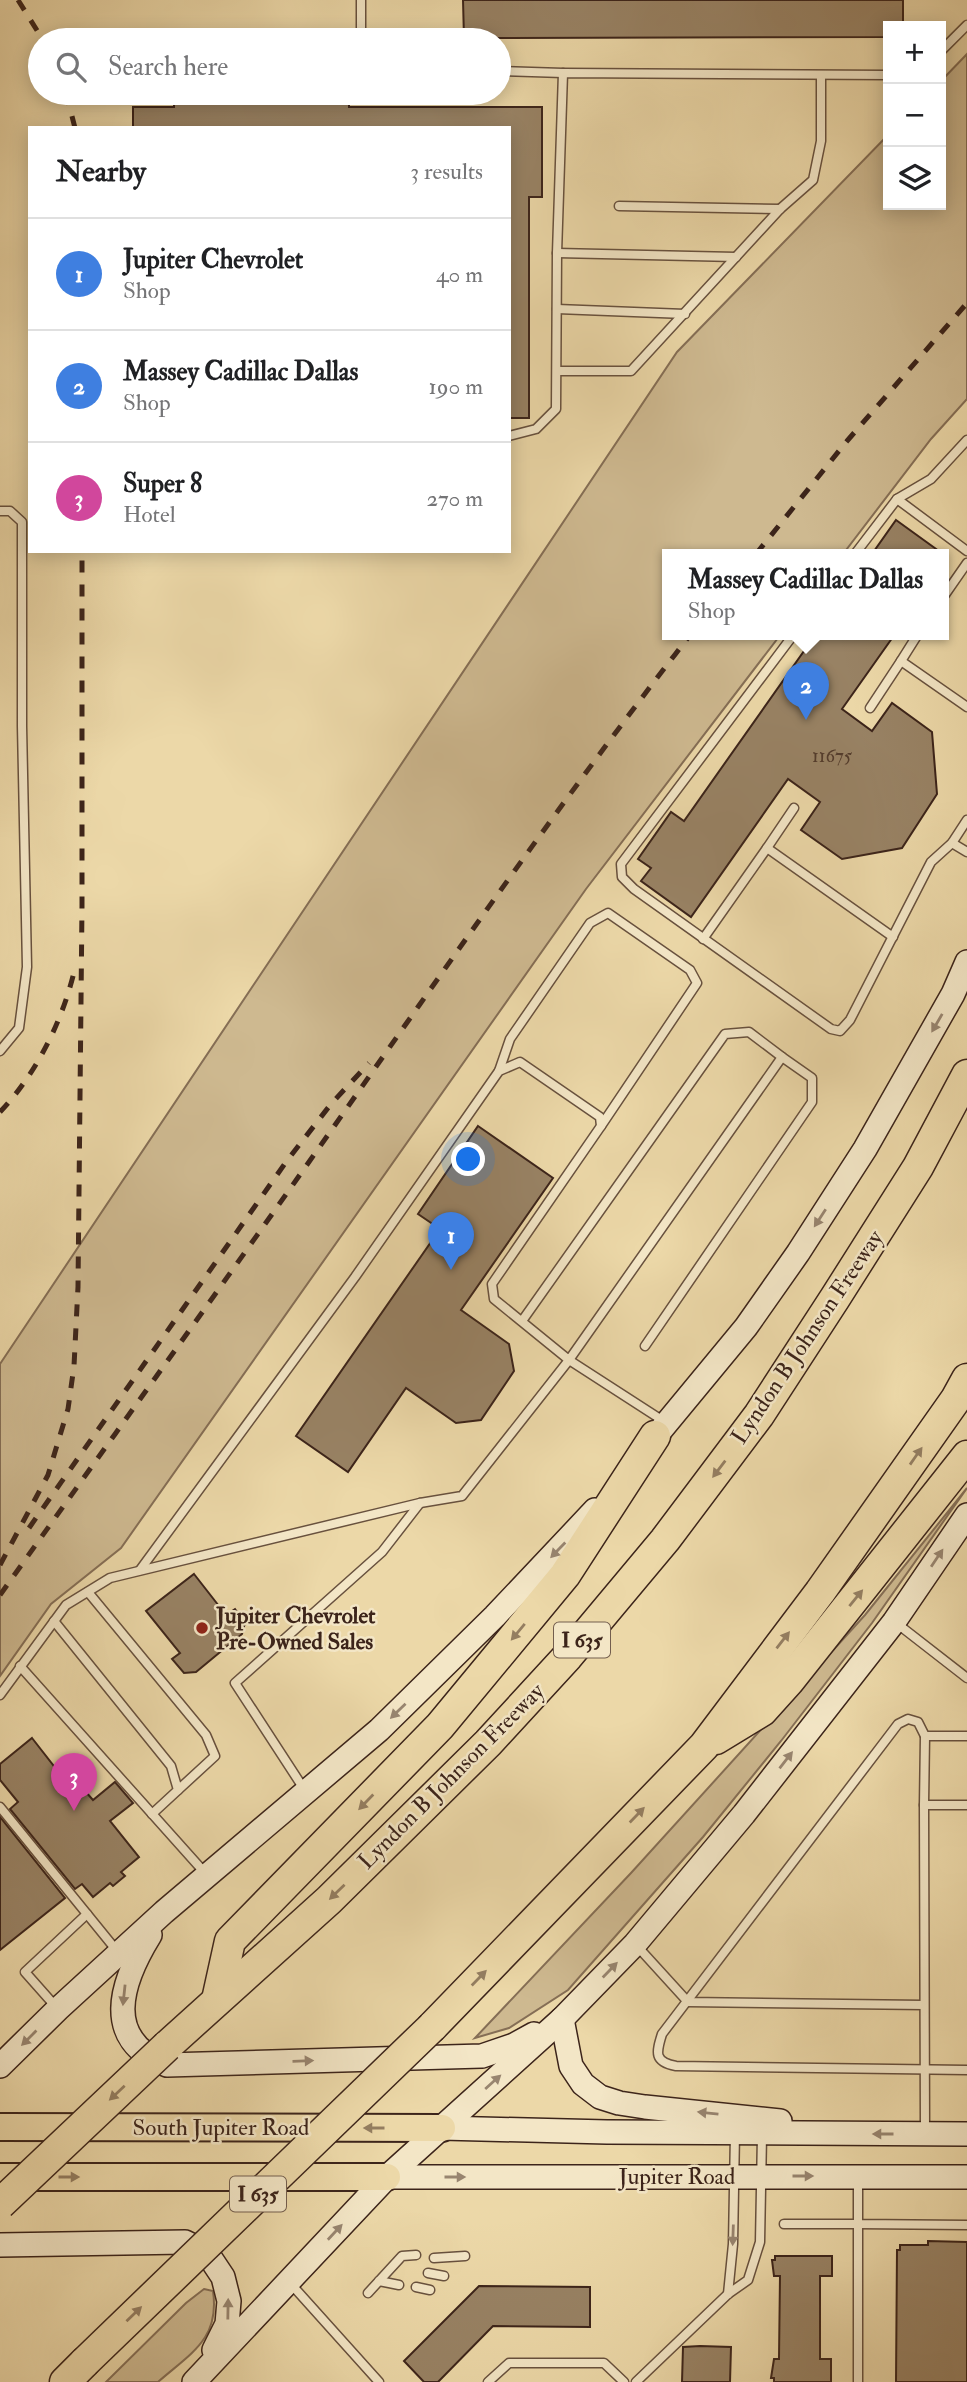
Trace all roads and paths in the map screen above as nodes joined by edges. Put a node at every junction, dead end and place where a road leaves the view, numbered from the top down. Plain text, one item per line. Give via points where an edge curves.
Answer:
1 (360, 0) edge
2 (967, 25) edge
3 (361, 28) edge
4 (946, 46) edge
5 (511, 71) edge
6 (563, 73) junction
7 (883, 75) edge
8 (821, 76) junction
9 (620, 206) dead end
10 (780, 209) junction
11 (557, 253) junction
12 (736, 257) junction
13 (557, 309) junction
14 (685, 314) junction
15 (557, 371) junction
16 (511, 435) edge
17 (967, 440) edge
18 (897, 499) junction
19 (0, 511) edge
20 (859, 549) edge
21 (967, 551) edge
22 (967, 563) edge
23 (949, 589) edge
24 (789, 640) edge
25 (914, 640) edge
26 (901, 661) junction
27 (967, 707) edge
28 (870, 708) dead end
29 (794, 808) dead end
30 (967, 820) edge
31 (952, 843) junction
32 (767, 848) junction
33 (967, 852) edge
34 (893, 937) junction
35 (703, 939) junction
36 (967, 962) edge
37 (0, 1051) edge
38 (782, 1057) junction
39 (499, 1071) junction
40 (967, 1075) edge
41 (601, 1126) junction
42 (522, 1321) junction
43 (645, 1346) dead end
44 (569, 1360) junction
45 (967, 1379) edge
46 (661, 1430) junction
47 (967, 1456) edge
48 (420, 1503) junction
49 (967, 1515) edge
50 (140, 1570) junction
51 (88, 1592) junction
52 (54, 1621) junction
53 (894, 1622) junction
54 (20, 1667) junction
55 (967, 1678) edge
56 (0, 1695) edge
57 (925, 1736) junction
58 (967, 1737) edge
59 (704, 1746) junction
60 (178, 1790) junction
61 (306, 1792) junction
62 (925, 1805) junction
63 (967, 1805) edge
64 (0, 1807) edge
65 (152, 1814) junction
66 (207, 1876) junction
67 (164, 1912) junction
68 (87, 1914) junction
69 (635, 1944) junction
70 (119, 1954) junction
71 (217, 2000) junction
72 (688, 2002) junction
73 (925, 2005) junction
74 (58, 2009) junction
75 (562, 2019) junction
76 (0, 2066) edge
77 (926, 2070) junction
78 (967, 2070) edge
79 (0, 2127) edge
80 (442, 2128) junction
81 (735, 2133) junction
82 (762, 2133) junction
83 (823, 2134) junction
84 (925, 2134) junction
85 (967, 2134) edge
86 (734, 2176) junction
87 (762, 2176) junction
88 (858, 2176) junction
89 (0, 2177) edge
90 (387, 2177) junction
91 (967, 2177) edge
92 (0, 2204) edge
93 (784, 2224) dead end
94 (858, 2224) junction
95 (967, 2225) edge
96 (0, 2245) edge
97 (416, 2255) dead end
98 (465, 2256) dead end
99 (434, 2258) dead end
100 (391, 2267) junction
101 (403, 2269) dead end
102 (428, 2273) dead end
103 (444, 2276) dead end
104 (379, 2281) junction
105 (289, 2282) junction
106 (398, 2285) dead end
107 (416, 2287) dead end
108 (430, 2290) dead end
109 (368, 2293) dead end
110 (728, 2294) junction
111 (75, 2372) edge
112 (199, 2377) edge
113 (379, 2382) edge
114 (488, 2382) edge
115 (624, 2382) edge
116 (636, 2382) edge
117 (858, 2382) edge

1 - 3 lane
2 - 4 lane
5 - 6 lane
6 - 8 lane
6 - 11 lane
7 - 8 lane
8 - 10 lane via 821,141 813,180
9 - 10 lane
10 - 12 lane
11 - 12 lane
11 - 13 lane
12 - 14 lane
13 - 14 lane
13 - 15 lane
14 - 15 lane via 631,371
15 - 16 lane via 556,409 536,429
17 - 18 lane via 931,480
18 - 20 lane
18 - 21 lane
19 - 37 lane via 10,511 22,522 27,967 19,1028
22 - 23 lane
24 - 35 lane via 621,864 622,877 634,889
25 - 26 lane
26 - 27 lane
26 - 28 lane
29 - 32 lane
30 - 31 lane
31 - 33 lane
31 - 34 lane via 932,862
32 - 34 lane
32 - 35 lane
34 - 35 lane via 840,1031
36 -> 46 main road via 953,995 865,1149 798,1253 746,1327
38 - 42 lane via 749,1032 725,1034
38 - 43 lane via 812,1078 812,1102
38 - 44 lane
39 - 41 lane via 520,1062 600,1117
39 - 41 lane via 510,1039 590,923 608,913 690,970 698,984
39 - 50 lane
40 -> 71 highway, Lyndon B Johnson Freeway / I 635 via 918,1167 815,1330 759,1415 664,1540 488,1743 329,1900
41 - 42 lane via 492,1284 494,1299
42 - 44 lane
44 - 46 lane
44 - 48 lane via 462,1496
59 -> 45 highway, I 635 via 820,1592
46 -> 61 main road via 594,1512 495,1616 379,1730
46 -> 71 highway via 565,1576 440,1726 230,1941
59 -> 47 highway via 762,1711
48 - 50 lane
48 - 61 lane via 382,1552 235,1683
53 -> 49 main road
50 - 51 lane via 110,1578
51 - 52 lane via 66,1605
51 - 60 lane via 206,1735 215,1756
52 - 54 lane
52 - 60 lane via 171,1766
53 - 55 lane
69 -> 53 main road
54 - 56 lane
54 - 65 lane
57 - 58 lane
57 - 62 lane
57 - 72 lane via 918,1722 908,1719 898,1724
111 -> 59 highway, I 635, bridge via 432,2027
60 - 65 lane
61 - 66 main road
62 - 63 lane
62 - 73 lane
64 - 68 lane
65 - 66 lane
66 - 67 main road
67 - 70 main road
67 -> 75 main road via 125,1983 122,2010 128,2033 148,2057 167,2064 482,2056
68 - 70 lane
68 - 74 lane via 25,1972
69 - 72 lane
75 -> 69 main road
70 - 74 main road
71 -> 92 highway, Lyndon B Johnson Freeway / I 635, bridge
72 - 73 lane
72 - 77 lane via 662,2034 658,2057 664,2063
73 - 77 lane
74 -> 76 main road
80 -> 75 main road
83 -> 75 main road via 777,2120 632,2105 600,2097 583,2084 571,2066
77 - 78 lane
77 - 84 lane
80 -> 79 main road, South Jupiter Road
80 - 81 main road, Jupiter Road
80 - 90 main road
81 - 82 main road, Jupiter Road
81 - 86 lane
82 - 83 main road, Jupiter Road
82 - 87 lane
84 -> 83 main road, Jupiter Road
84 - 85 main road, Jupiter Road
86 - 87 main road, Jupiter Road
90 -> 86 main road, Jupiter Road
86 -> 110 lane
87 -> 88 main road, Jupiter Road
87 - 110 lane via 760,2242 748,2280
88 - 91 main road, Jupiter Road
88 - 94 lane
89 -> 90 main road
105 -> 90 main road
93 - 94 lane
94 - 95 lane
94 - 117 lane
112 -> 96 main road via 227,2324 229,2301 223,2277 207,2253 185,2242
97 - 100 lane via 402,2256
98 - 99 lane
100 - 101 lane
100 - 104 lane
102 - 103 lane
104 - 106 lane
104 - 109 lane
105 - 112 main road
105 - 113 lane
107 - 108 lane
110 - 116 lane
114 - 115 lane via 509,2362 604,2362

